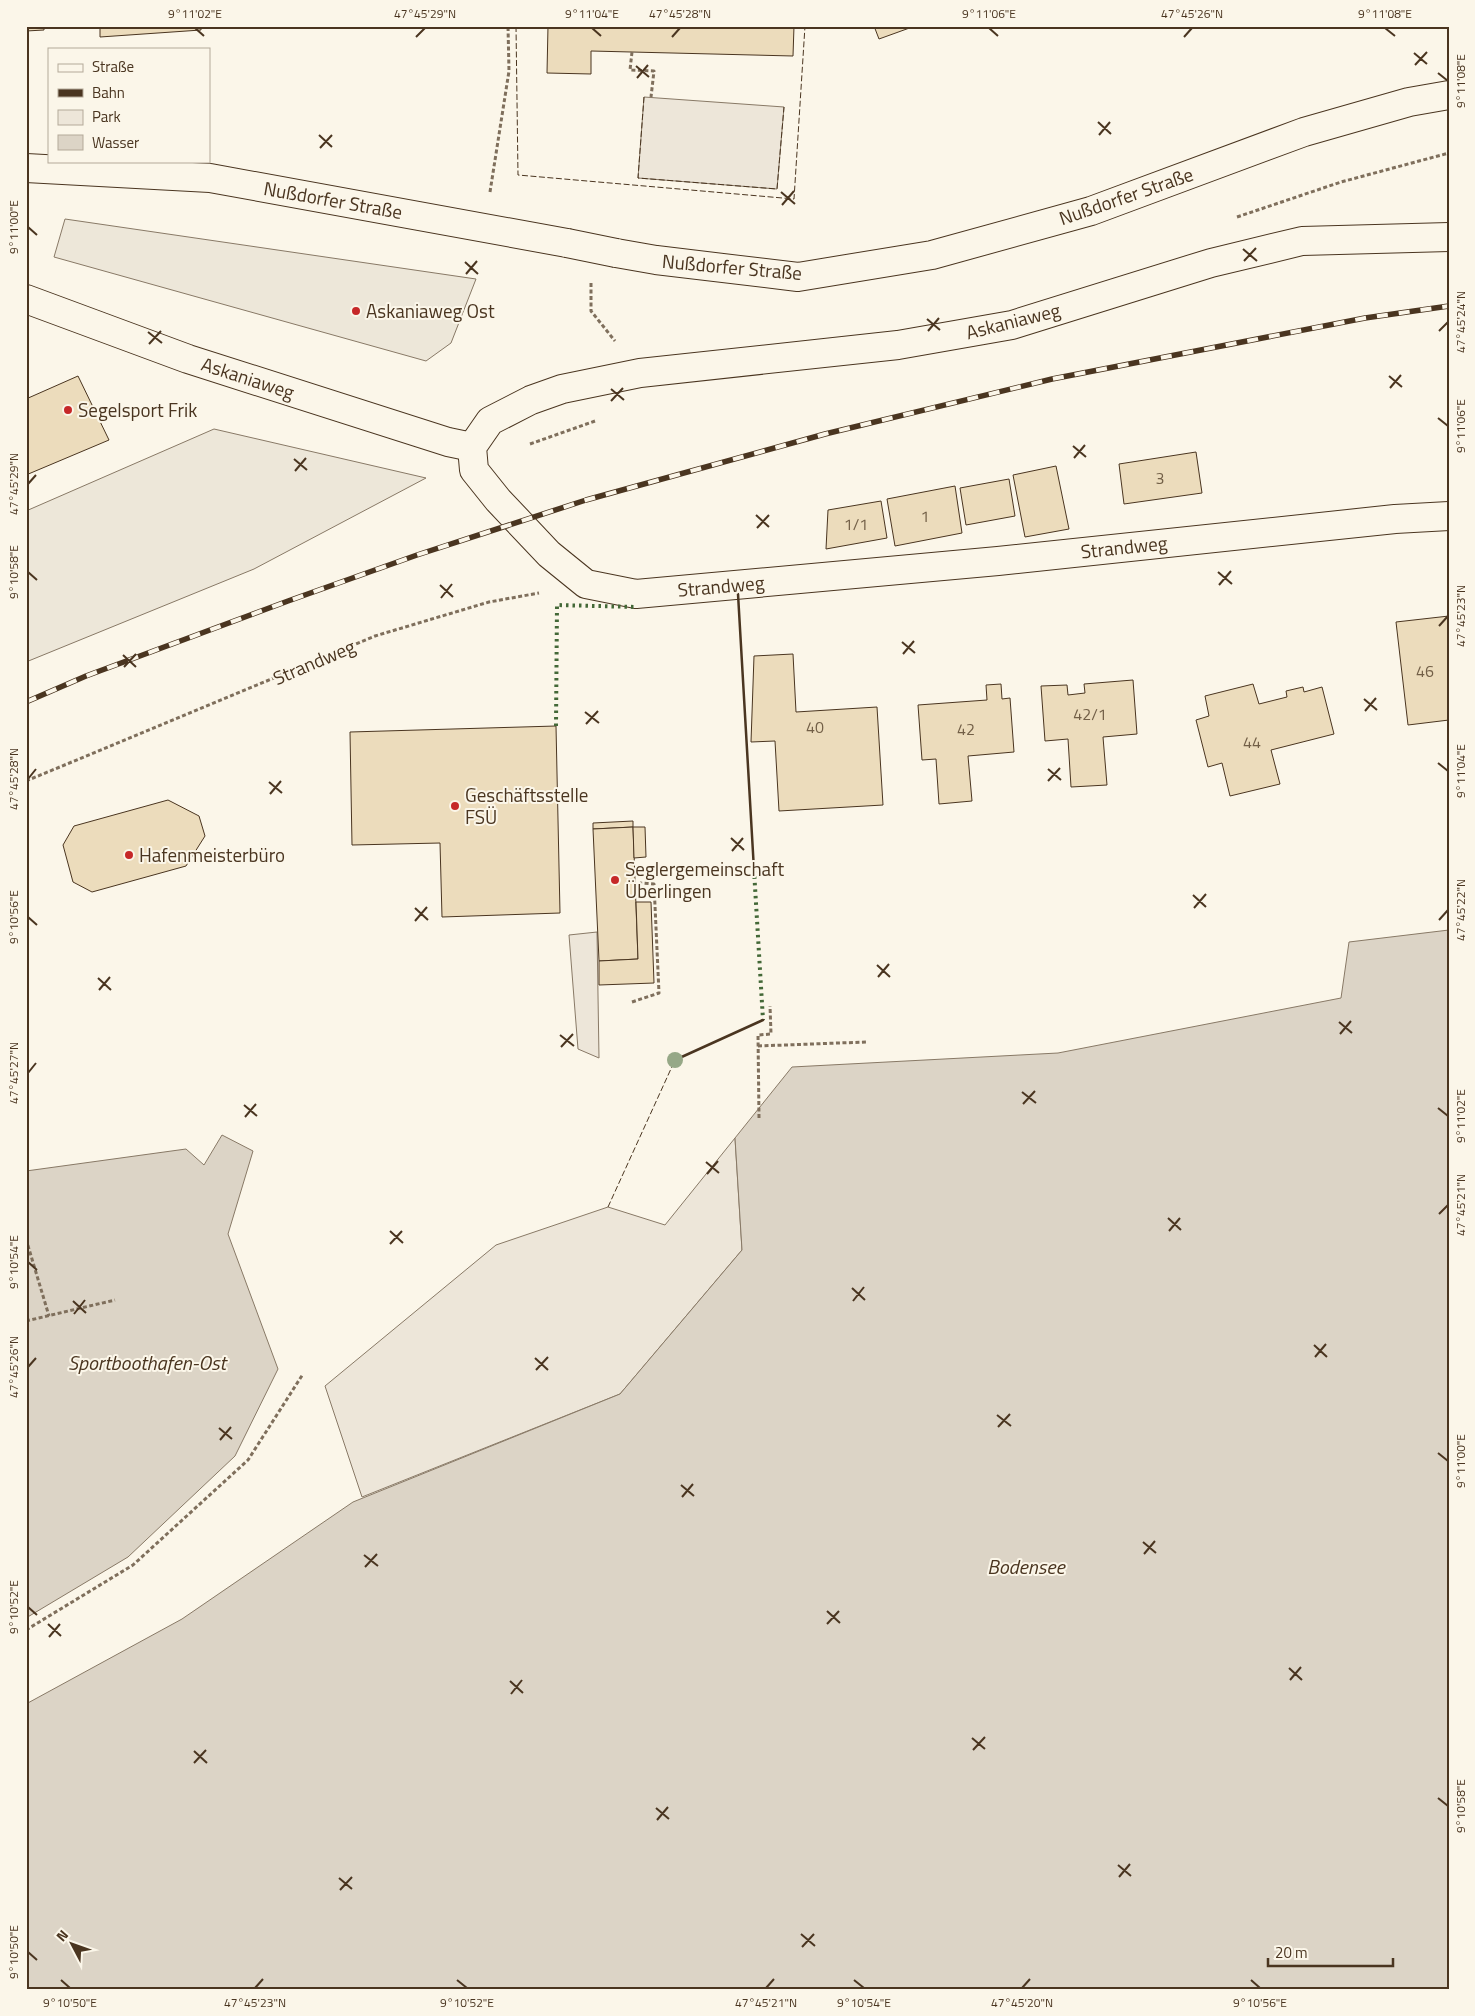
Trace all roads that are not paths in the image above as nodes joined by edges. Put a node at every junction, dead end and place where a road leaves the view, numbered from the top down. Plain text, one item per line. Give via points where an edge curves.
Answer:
1 (1449, 95) edge
2 (26, 168) edge
3 (1449, 237) edge
4 (26, 299) edge
5 (472, 447) junction
6 (1449, 516) edge

1 - 2 street, Nußdorfer Straße, bridge via 1409,102 1304,132 1090,211 932,256 798,276 656,260 210,178
3 - 5 street, Askaniaweg via 1302,241 1210,263 1012,325 898,345 640,373 562,389 531,400 490,421
4 - 5 street, Askaniaweg via 188,358
5 - 6 street, Strandweg via 474,470 549,554 586,584 636,594

